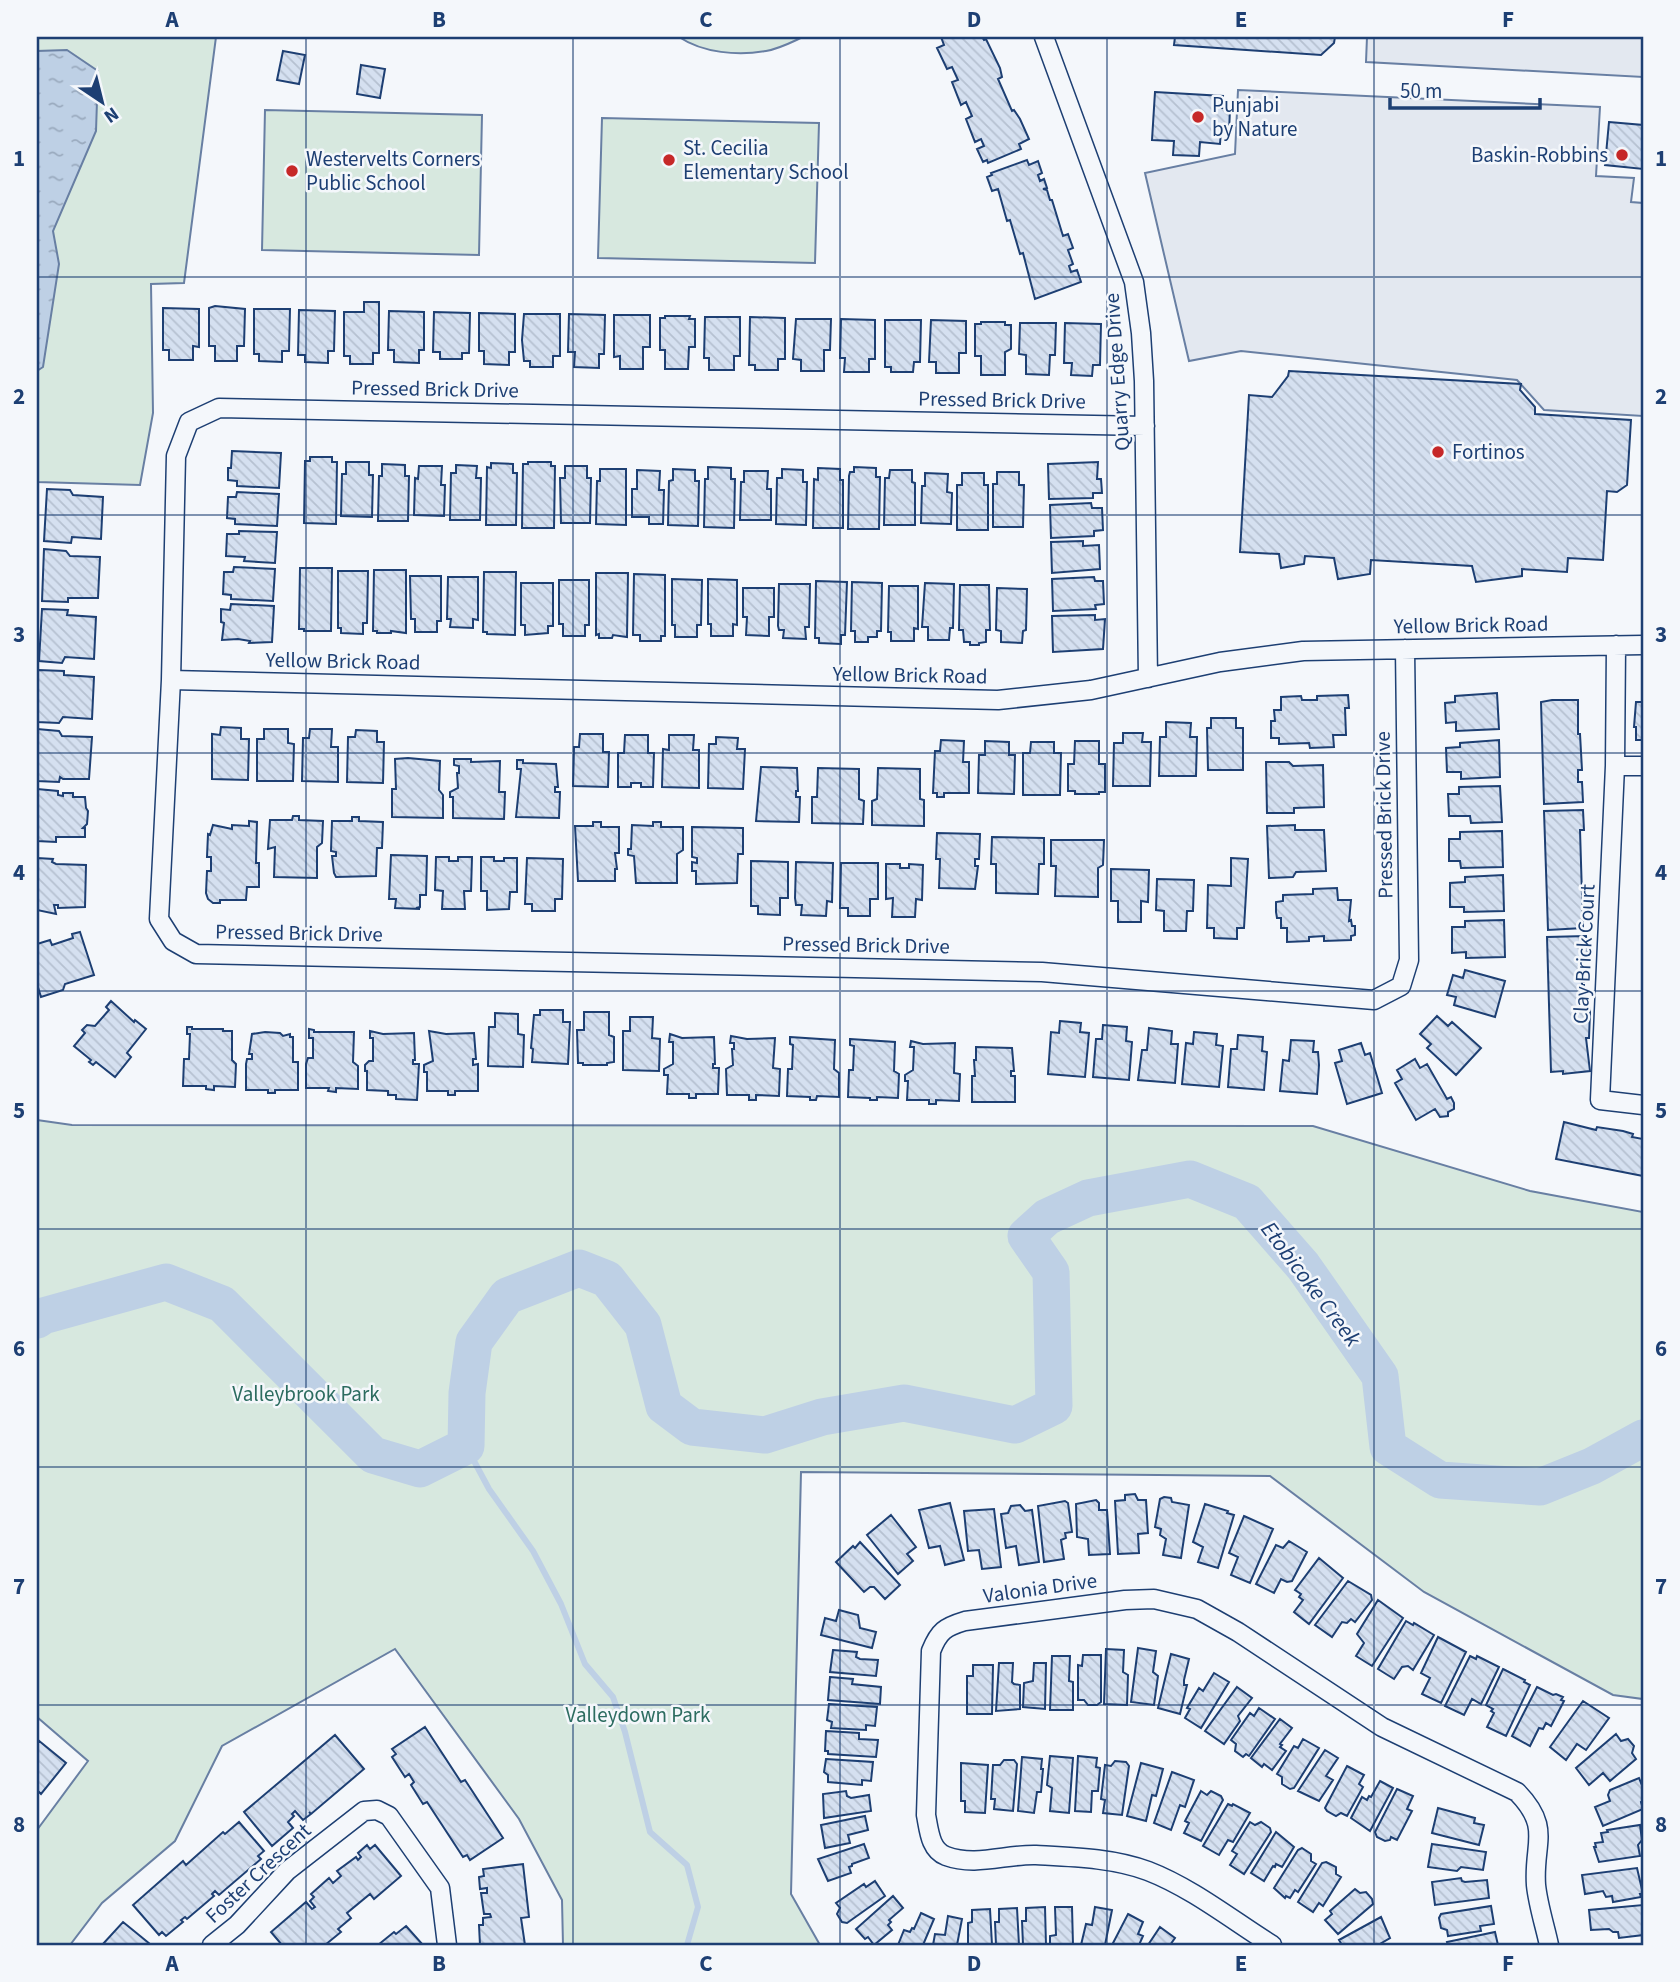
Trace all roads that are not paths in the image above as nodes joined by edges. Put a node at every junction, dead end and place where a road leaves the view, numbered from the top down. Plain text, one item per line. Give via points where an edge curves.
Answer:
1 (1044, 37) edge
2 (1145, 426) junction
3 (1616, 645) junction
4 (1643, 645) edge
5 (1405, 649) junction
6 (1148, 678) junction
7 (171, 680) junction
8 (1615, 766) junction
9 (1643, 766) edge
10 (1643, 1105) edge
11 (212, 1945) edge
12 (447, 1945) edge
13 (1272, 1945) edge
14 (1549, 1945) edge

1 - 2 street, Quarry Edge Drive via 1134,282
2 - 6 street, Quarry Edge Drive
2 - 7 street, Pressed Brick Drive via 219,408 189,422 176,456
3 - 4 street, Yellow Brick Road
3 - 5 street, Yellow Brick Road
3 - 8 street, Clay Brick Court
5 - 6 street, Yellow Brick Road via 1303,651
5 - 7 street, Pressed Brick Drive via 1409,960 1401,986 1374,1000 1042,972 196,954 173,941 159,919
6 - 7 street, Yellow Brick Road via 1091,690 998,700
8 - 9 street
8 - 10 street, Clay Brick Court via 1600,1100
11 - 12 street, Foster Crescent via 287,1871 364,1811 377,1810 389,1816 440,1888
13 - 14 street, Valonia Drive via 1165,1878 1132,1866 1033,1855 961,1861 942,1855 930,1837 926,1815 931,1651 947,1626 1125,1600 1154,1599 1197,1609 1382,1727 1517,1792 1530,1805 1540,1831 1536,1884

